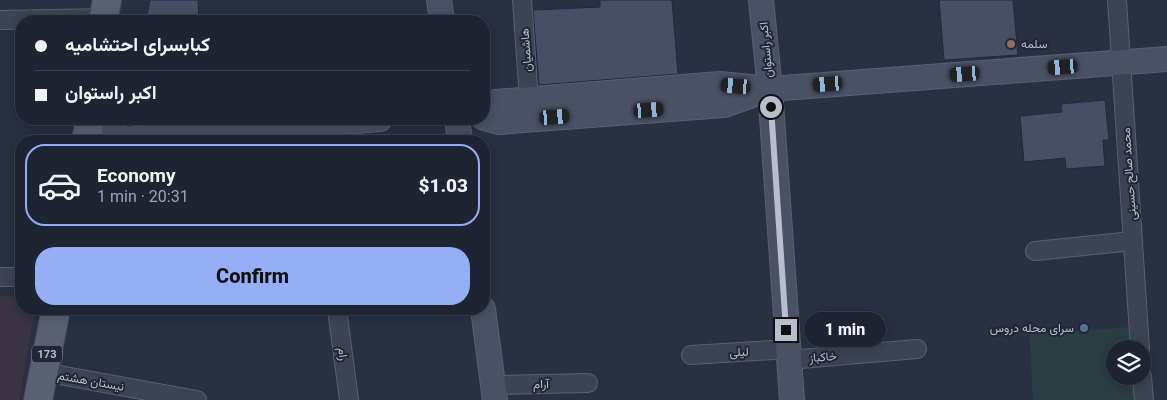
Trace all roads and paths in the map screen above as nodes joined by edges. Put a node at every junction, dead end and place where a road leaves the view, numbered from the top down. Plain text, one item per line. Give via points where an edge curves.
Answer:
1 (439, 0) edge
2 (522, 0) edge
3 (762, 0) edge
4 (1117, 0) edge
5 (105, 13) edge
6 (75, 15) edge
7 (441, 15) edge
8 (15, 19) edge
9 (0, 20) edge
10 (1167, 59) edge
11 (1121, 63) junction
12 (770, 89) junction
13 (529, 100) junction
14 (490, 104) edge
15 (490, 120) edge
16 (98, 125) edge
17 (352, 125) edge
18 (314, 133) edge
19 (110, 135) edge
20 (260, 135) edge
21 (1133, 241) junction
22 (1035, 251) dead end
23 (0, 277) edge
24 (15, 277) edge
25 (55, 315) edge
26 (338, 315) edge
27 (484, 315) edge
28 (1139, 340) edge
29 (917, 349) dead end
30 (788, 354) junction
31 (691, 355) dead end
32 (44, 372) junction
33 (588, 383) dead end
34 (1143, 385) edge
35 (494, 393) edge
36 (38, 400) edge
37 (197, 400) edge
38 (349, 400) edge
39 (792, 400) edge
40 (1144, 400) edge

1 - 7 street
2 - 13 street, هاشمیان
3 - 12 street, اکبر راستوان
4 - 11 street, محمد صالح حسینی
5 - 6 street
8 - 9 street
10 - 11 street
11 - 12 street
11 - 21 street, محمد صالح حسینی
12 - 13 street via 720,84
12 - 15 street via 724,104 499,122
12 - 30 street, اکبر راستوان
13 - 14 street
16 - 19 street
17 - 18 street
18 - 20 street
21 - 22 street
21 - 28 street, محمد صالح حسینی
23 - 24 street
25 - 32 main road, 173
26 - 38 street, رام
27 - 35 street
29 - 30 street, خاکباز
30 - 31 street, لیلی
30 - 39 street, اکبر راستوان
32 - 36 main road, 173
32 - 37 street, نیستان هشتم
33 - 35 street, آرام
34 - 40 street

